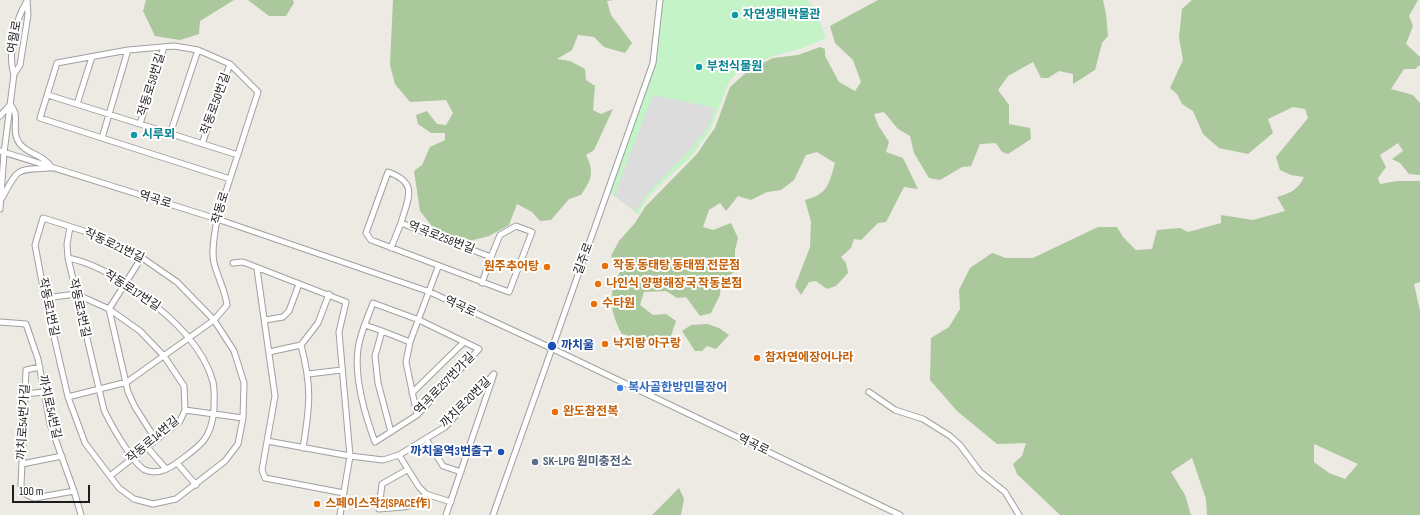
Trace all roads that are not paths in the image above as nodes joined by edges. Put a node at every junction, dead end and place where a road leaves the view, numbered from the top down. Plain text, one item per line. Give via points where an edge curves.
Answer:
1 (27, 0) edge
2 (660, 0) edge
3 (164, 47) junction
4 (128, 50) junction
5 (198, 50) junction
6 (92, 57) junction
7 (230, 64) junction
8 (14, 74) junction
9 (48, 95) junction
10 (10, 104) junction
11 (78, 104) junction
12 (109, 114) junction
13 (0, 116) edge
14 (140, 124) junction
15 (170, 134) junction
16 (102, 138) junction
17 (202, 144) junction
18 (2, 152) edge
19 (238, 155) junction
20 (52, 168) junction
21 (230, 179) junction
22 (0, 200) edge
23 (0, 209) edge
24 (43, 218) joint
25 (217, 219) junction
26 (401, 223) junction
27 (70, 227) junction
28 (391, 248) junction
29 (142, 257) junction
30 (492, 257) junction
31 (68, 258) junction
32 (233, 263) dead end
33 (438, 266) junction
34 (257, 269) junction
35 (482, 282) junction
36 (126, 284) junction
37 (299, 284) junction
38 (430, 292) junction
39 (76, 294) junction
40 (329, 294) junction
41 (44, 298) junction
42 (109, 309) junction
43 (214, 320) junction
44 (264, 320) junction
45 (419, 320) junction
46 (0, 322) edge
47 (365, 325) junction
48 (382, 331) junction
49 (188, 338) junction
50 (410, 342) junction
51 (464, 342) junction
52 (301, 345) junction
53 (551, 348) junction
54 (269, 352) junction
55 (164, 356) junction
56 (40, 367) junction
57 (342, 370) junction
58 (308, 374) junction
59 (127, 382) junction
60 (98, 389) junction
61 (44, 392) junction
62 (869, 392) dead end
63 (412, 393) junction
64 (25, 394) junction
65 (68, 397) junction
66 (185, 410) junction
67 (213, 414) junction
68 (417, 415) junction
69 (243, 418) junction
70 (391, 432) junction
71 (426, 439) junction
72 (156, 440) junction
73 (267, 441) junction
74 (147, 447) junction
75 (303, 448) junction
76 (399, 455) junction
77 (62, 456) junction
78 (350, 456) junction
79 (134, 457) junction
80 (177, 463) junction
81 (22, 464) junction
82 (166, 469) junction
83 (407, 470) junction
84 (461, 472) junction
85 (110, 476) junction
86 (196, 485) junction
87 (74, 491) junction
88 (344, 493) junction
89 (426, 494) junction
90 (451, 502) junction
91 (81, 515) edge
92 (340, 515) edge
93 (446, 515) edge
94 (493, 515) edge
95 (900, 515) edge
96 (1019, 515) edge

1 - 8 street, 여월로 via 28,15 20,65
1 - 8 street, 여월로 via 19,15 10,64
2 - 53 street, 길주로 via 653,63
3 - 4 street
3 - 5 street
3 - 14 street, 작동로58번길
4 - 6 street
4 - 12 street
5 - 7 street
5 - 15 street
6 - 9 street via 57,64
6 - 11 street
7 - 17 street, 작동로50번길
7 - 19 street, 작동로 via 258,92
8 - 10 street, 여월로
9 - 11 street
9 - 16 street via 40,118
10 - 13 street
10 - 18 street, 여월로
10 - 20 street via 15,113 15,133 18,141 24,148 46,160
11 - 12 street
12 - 14 street
12 - 16 street
14 - 15 street
15 - 17 street
16 - 21 street
17 - 19 street
18 - 20 street, 역곡로
18 - 22 street, 여월로
19 - 21 street, 작동로
20 - 22 street via 20,170 14,175
20 - 25 street, 역곡로
21 - 25 street, 작동로
22 - 23 street, 여월로
24 - 27 street, 작동로21번길
24 - 41 street, 작동로1번길 via 35,245
25 - 38 street, 역곡로
25 - 43 street, 작동로 via 214,262 226,294 226,305
26 - 28 street
26 - 28 street, 역곡로258번길 via 410,192 407,182 388,172 366,233 371,240
26 - 30 street, 역곡로258번길
27 - 29 street, 작동로21번길
27 - 31 street, 작동로3번길
28 - 33 street, 역곡로258번길
29 - 36 street
29 - 43 street, 작동로21번길 via 177,282
30 - 35 street
30 - 35 street, 역곡로258번길 via 500,235 516,226 532,232 510,292
31 - 36 street, 작동로17번길 via 80,260
31 - 39 street, 작동로3번길
32 - 34 street via 243,262
33 - 35 street, 역곡로258번길
33 - 38 street
34 - 37 street
34 - 44 street
36 - 42 street
36 - 49 street, 작동로17번길 via 165,312
37 - 40 street
37 - 44 street via 289,311 283,318
38 - 45 street
38 - 53 street, 역곡로
39 - 41 street
39 - 42 street, 작동로14번길
39 - 60 street, 작동로3번길
40 - 52 street via 318,323
40 - 57 street via 346,302 339,332
41 - 65 street, 작동로1번길
42 - 55 street, 작동로14번길 via 140,331
42 - 59 street
43 - 49 street, 작동로
43 - 69 street, 작동로21번길 via 234,351 244,383
44 - 54 street
45 - 47 street, 역곡로257번가길 via 373,302
45 - 50 street
45 - 51 street, 역곡로257번가길
46 - 56 street, 까치로54번길 via 26,324
47 - 48 street
47 - 70 street, 역곡로257번가길 via 358,348 357,364 365,413 375,442
48 - 50 street
48 - 70 street via 375,356 378,383
49 - 55 street, 작동로
49 - 67 street, 작동로17번길 via 207,366 213,382
50 - 63 street via 406,362
51 - 63 street
51 - 68 street, 역곡로257번가길 via 479,349
52 - 54 street
52 - 58 street
53 - 94 street, 길주로
53 - 95 street, 역곡로
54 - 73 street via 275,396
55 - 59 street, 작동로
55 - 66 street, 작동로14번길 via 184,386
56 - 61 street, 까치로54번길
56 - 64 street, 까치로54번가길 via 26,370
57 - 58 street
57 - 78 street
58 - 75 street via 310,409
59 - 60 street, 작동로
59 - 72 street via 128,392 135,407
60 - 65 street, 작동로
60 - 79 street, 작동로3번길 via 114,432
61 - 64 street
61 - 77 street, 까치로54번길 via 50,424
62 - 96 street via 895,410 923,419 950,436 980,472 1005,492
63 - 68 street
64 - 81 street, 까치로54번가길
65 - 85 street, 작동로1번길 via 85,443
66 - 67 street
66 - 72 street, 작동로14번길 via 180,421
67 - 69 street
67 - 80 street, 작동로17번길 via 211,428 203,441
68 - 70 street, 역곡로257번가길
69 - 86 street, 작동로21번길 via 238,444 225,461
71 - 76 street, 까치로20번길
71 - 84 street via 443,466
71 - 84 street, 까치로20번길 via 445,427 494,374
72 - 74 street, 작동로14번길
73 - 75 street, 까치로20번길
73 - 88 street via 262,470 266,478
74 - 79 street, 작동로14번길
74 - 82 street
75 - 78 street, 까치로20번길
76 - 78 street, 까치로20번길 via 383,460
76 - 83 street
77 - 81 street
77 - 87 street, 까치로54번길
78 - 88 street
79 - 82 street, 작동로3번길 via 143,469 152,472
79 - 85 street, 작동로14번길
80 - 82 street, 작동로17번길
80 - 86 street
81 - 87 street, 까치로54번가길 via 21,484 28,496 35,498
83 - 89 street
83 - 89 street via 382,484 379,509 418,504
84 - 90 street
85 - 86 street, 작동로1번길 via 119,488 134,499 153,504 176,499
87 - 91 street, 까치로54번길
88 - 92 street
89 - 90 street
90 - 93 street

